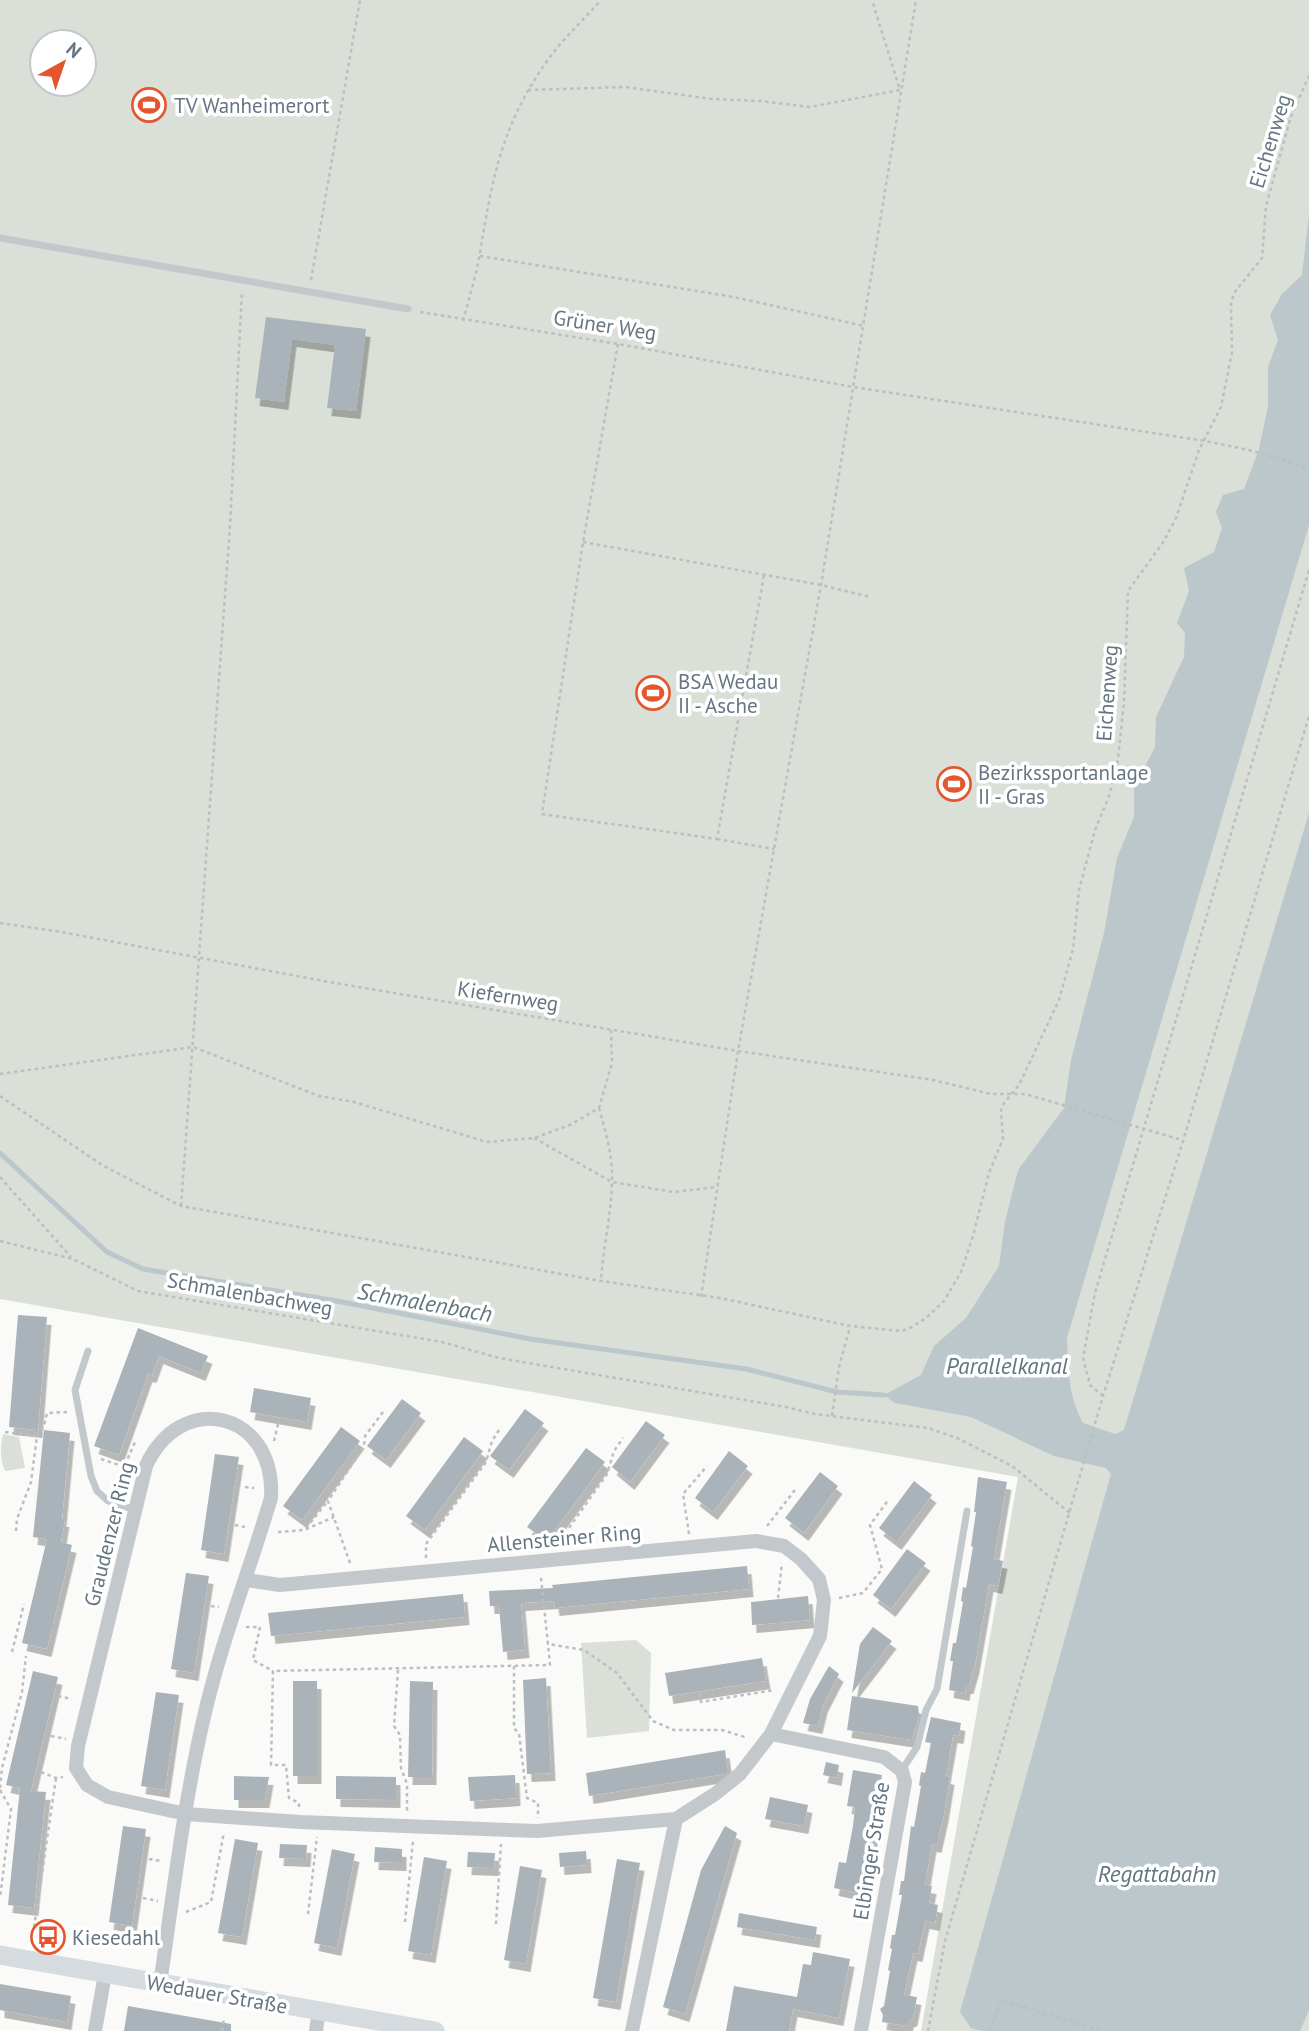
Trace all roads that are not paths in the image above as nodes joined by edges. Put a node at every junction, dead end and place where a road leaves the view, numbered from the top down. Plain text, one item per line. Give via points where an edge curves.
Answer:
1 (0, 238) edge
2 (408, 310) road end
3 (88, 1351) dead end
4 (135, 1510) junction
5 (967, 1511) dead end
6 (246, 1580) junction
7 (771, 1734) junction
8 (902, 1771) junction
9 (186, 1814) junction
10 (676, 1819) junction
11 (0, 1955) edge
12 (105, 1974) junction
13 (160, 1984) junction
14 (319, 2011) junction
15 (95, 2031) edge
16 (316, 2031) edge
17 (435, 2031) edge
18 (632, 2031) edge
19 (861, 2031) edge

1 - 2 lane
3 - 4 lane via 75,1390 91,1476 108,1501
4 - 6 street, Graudenzer Ring via 154,1448 174,1430 214,1418 240,1428 258,1444 270,1466 271,1498
4 - 9 street, Graudenzer Ring via 76,1768 87,1785 108,1797
5 - 8 lane via 937,1689 926,1710 917,1748
6 - 7 street, Allensteiner Ring via 280,1585 756,1541 784,1546 819,1579 824,1601 820,1636
6 - 9 street via 203,1721
7 - 8 street, Elbinger Straße via 884,1757
7 - 10 street via 740,1774
8 - 19 street, Elbinger Straße via 905,1782
9 - 10 street via 537,1832
9 - 13 street
10 - 18 street
11 - 12 main road, Wedauer Straße
12 - 13 main road, Wedauer Straße
12 - 15 street
13 - 14 main road, Wedauer Straße
14 - 16 street
14 - 17 main road, Wedauer Straße

